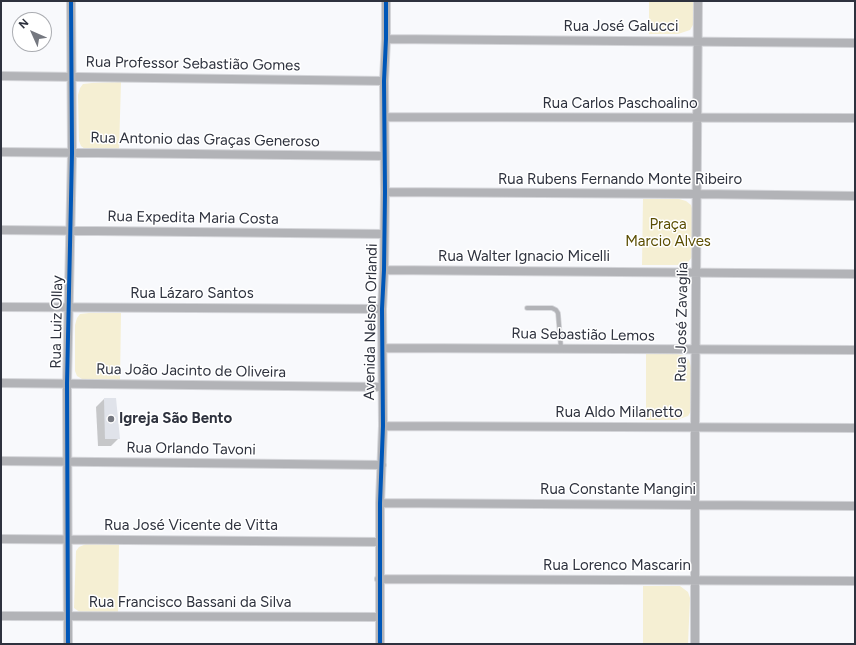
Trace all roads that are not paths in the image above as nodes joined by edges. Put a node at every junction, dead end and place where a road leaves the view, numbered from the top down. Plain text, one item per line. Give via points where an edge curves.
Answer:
1 (71, 1) edge
2 (386, 1) edge
3 (698, 1) edge
4 (386, 39) junction
5 (698, 41) junction
6 (855, 43) edge
7 (1, 76) edge
8 (71, 76) junction
9 (384, 81) junction
10 (385, 118) junction
11 (697, 118) junction
12 (855, 118) edge
13 (1, 152) edge
14 (72, 153) junction
15 (384, 156) junction
16 (385, 192) junction
17 (698, 194) junction
18 (855, 196) edge
19 (1, 230) edge
20 (70, 231) junction
21 (384, 234) junction
22 (384, 270) junction
23 (697, 271) junction
24 (855, 274) edge
25 (1, 307) edge
26 (70, 308) junction
27 (527, 308) dead end
28 (382, 309) junction
29 (383, 348) junction
30 (561, 348) junction
31 (696, 350) junction
32 (855, 350) edge
33 (1, 383) edge
34 (67, 383) junction
35 (382, 387) junction
36 (383, 426) junction
37 (695, 428) junction
38 (855, 428) edge
39 (1, 461) edge
40 (68, 462) junction
41 (382, 465) junction
42 (380, 503) junction
43 (695, 504) junction
44 (855, 506) edge
45 (1, 539) edge
46 (68, 539) junction
47 (380, 542) junction
48 (380, 579) junction
49 (695, 580) junction
50 (855, 581) edge
51 (1, 616) edge
52 (69, 617) junction
53 (380, 617) junction
54 (68, 644) edge
55 (380, 644) edge
56 (695, 644) edge

1 - 8 street, Rua Luiz Ollay
2 - 4 street, Avenida Nelson Orlandi
3 - 5 street, Rua José Zavaglia
4 - 5 street, Rua José Galucci
4 - 9 street, Avenida Nelson Orlandi
5 - 6 street, Rua José Galucci
5 - 11 street, Rua José Zavaglia
7 - 8 street, Rua Professor Sebastião Gomes
8 - 9 street, Rua Professor Sebastião Gomes
8 - 14 street, Rua Luiz Ollay
9 - 10 street, Avenida Nelson Orlandi
10 - 11 street, Rua Carlos Paschoalino
10 - 15 street, Avenida Nelson Orlandi
11 - 12 street, Rua Carlos Paschoalino
11 - 17 street, Rua José Zavaglia
13 - 14 street, Rua Antonio das Graças Generoso
14 - 15 street, Rua Antonio das Graças Generoso
14 - 20 street, Rua Luiz Ollay
15 - 16 street, Avenida Nelson Orlandi
16 - 17 street, Rua Rubens Fernando Monte Ribeiro
16 - 21 street, Avenida Nelson Orlandi
17 - 18 street, Rua Rubens Fernando Monte Ribeiro
17 - 23 street, Rua José Zavaglia
19 - 20 street, Rua Expedita Maria Costa
20 - 21 street, Rua Expedita Maria Costa
20 - 26 street, Rua Luiz Ollay
21 - 22 street, Avenida Nelson Orlandi
22 - 23 street, Rua Walter Ignacio Micelli
22 - 28 street, Avenida Nelson Orlandi
23 - 24 street, Rua Walter Ignacio Micelli
23 - 31 street, Rua José Zavaglia
25 - 26 street, Rua Lázaro Santos
26 - 28 street, Rua Lázaro Santos
26 - 34 street, Rua Luiz Ollay
27 - 30 lane via 556,310
28 - 29 street, Avenida Nelson Orlandi
29 - 30 street, Rua Sebastião Lemos
29 - 35 street, Avenida Nelson Orlandi
30 - 31 street, Rua Sebastião Lemos
31 - 32 street, Rua Sebastião Lemos
31 - 37 street, Rua José Zavaglia
33 - 34 street, Rua João Jacinto de Oliveira
34 - 35 street, Rua João Jacinto de Oliveira
34 - 40 street, Rua Luiz Ollay
35 - 36 street, Avenida Nelson Orlandi
36 - 37 street, Rua Aldo Milanetto
36 - 41 street, Avenida Nelson Orlandi
37 - 38 street, Rua Aldo Milanetto
37 - 43 street, Rua José Zavaglia
39 - 40 street, Rua Orlando Tavoni
40 - 41 street, Rua Orlando Tavoni
40 - 46 street, Rua Luiz Ollay
41 - 42 street, Avenida Nelson Orlandi
42 - 43 street, Rua Constante Mangini
42 - 47 street, Avenida Nelson Orlandi
43 - 44 street, Rua Constante Mangini
43 - 49 street, Rua José Zavaglia
45 - 46 street, Rua José Vicente de Vitta
46 - 47 street, Rua José Vicente de Vitta
46 - 52 street, Rua Luiz Ollay
47 - 48 street, Avenida Nelson Orlandi
48 - 49 street, Rua Lorenco Mascarin
48 - 53 street, Avenida Nelson Orlandi
49 - 50 street, Rua Lorenco Mascarin
49 - 56 street, Rua José Zavaglia
51 - 52 street, Rua Francisco Bassani da Silva
52 - 53 street, Rua Francisco Bassani da Silva
52 - 54 street, Rua Luiz Ollay
53 - 55 street, Avenida Nelson Orlandi

